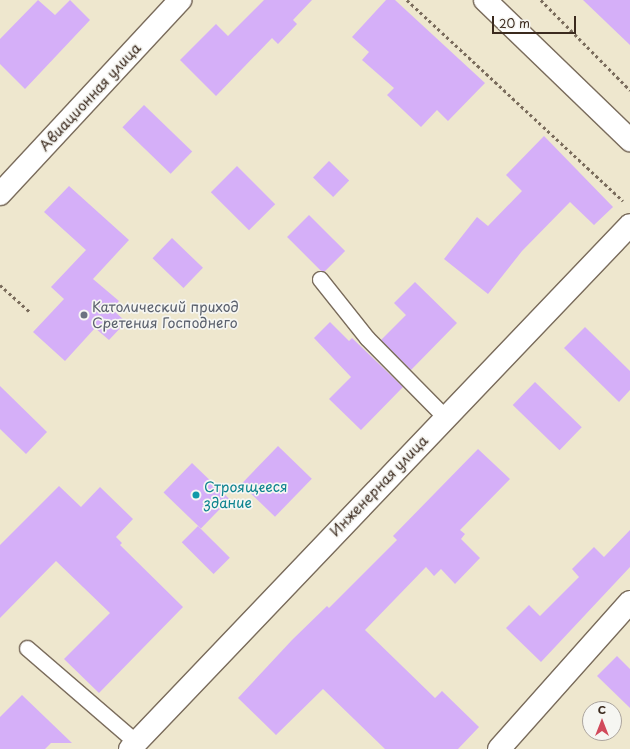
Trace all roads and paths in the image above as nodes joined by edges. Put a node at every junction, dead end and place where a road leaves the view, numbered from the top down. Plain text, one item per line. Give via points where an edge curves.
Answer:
1 (180, 0) edge
2 (407, 0) edge
3 (485, 0) edge
4 (541, 0) edge
5 (630, 90) edge
6 (630, 140) edge
7 (0, 194) edge
8 (624, 203) dead end
9 (630, 225) edge
10 (320, 279) dead end
11 (0, 285) edge
12 (30, 312) dead end
13 (445, 417) junction
14 (630, 602) edge
15 (27, 648) dead end
16 (133, 746) edge
17 (499, 749) edge

1 - 7 street, Авиационная улица
2 - 8 path
3 - 6 street
4 - 5 path
9 - 13 street, Инженерная улица
10 - 13 lane via 367,338
11 - 12 path
13 - 16 street, Инженерная улица
14 - 17 street
15 - 16 lane

